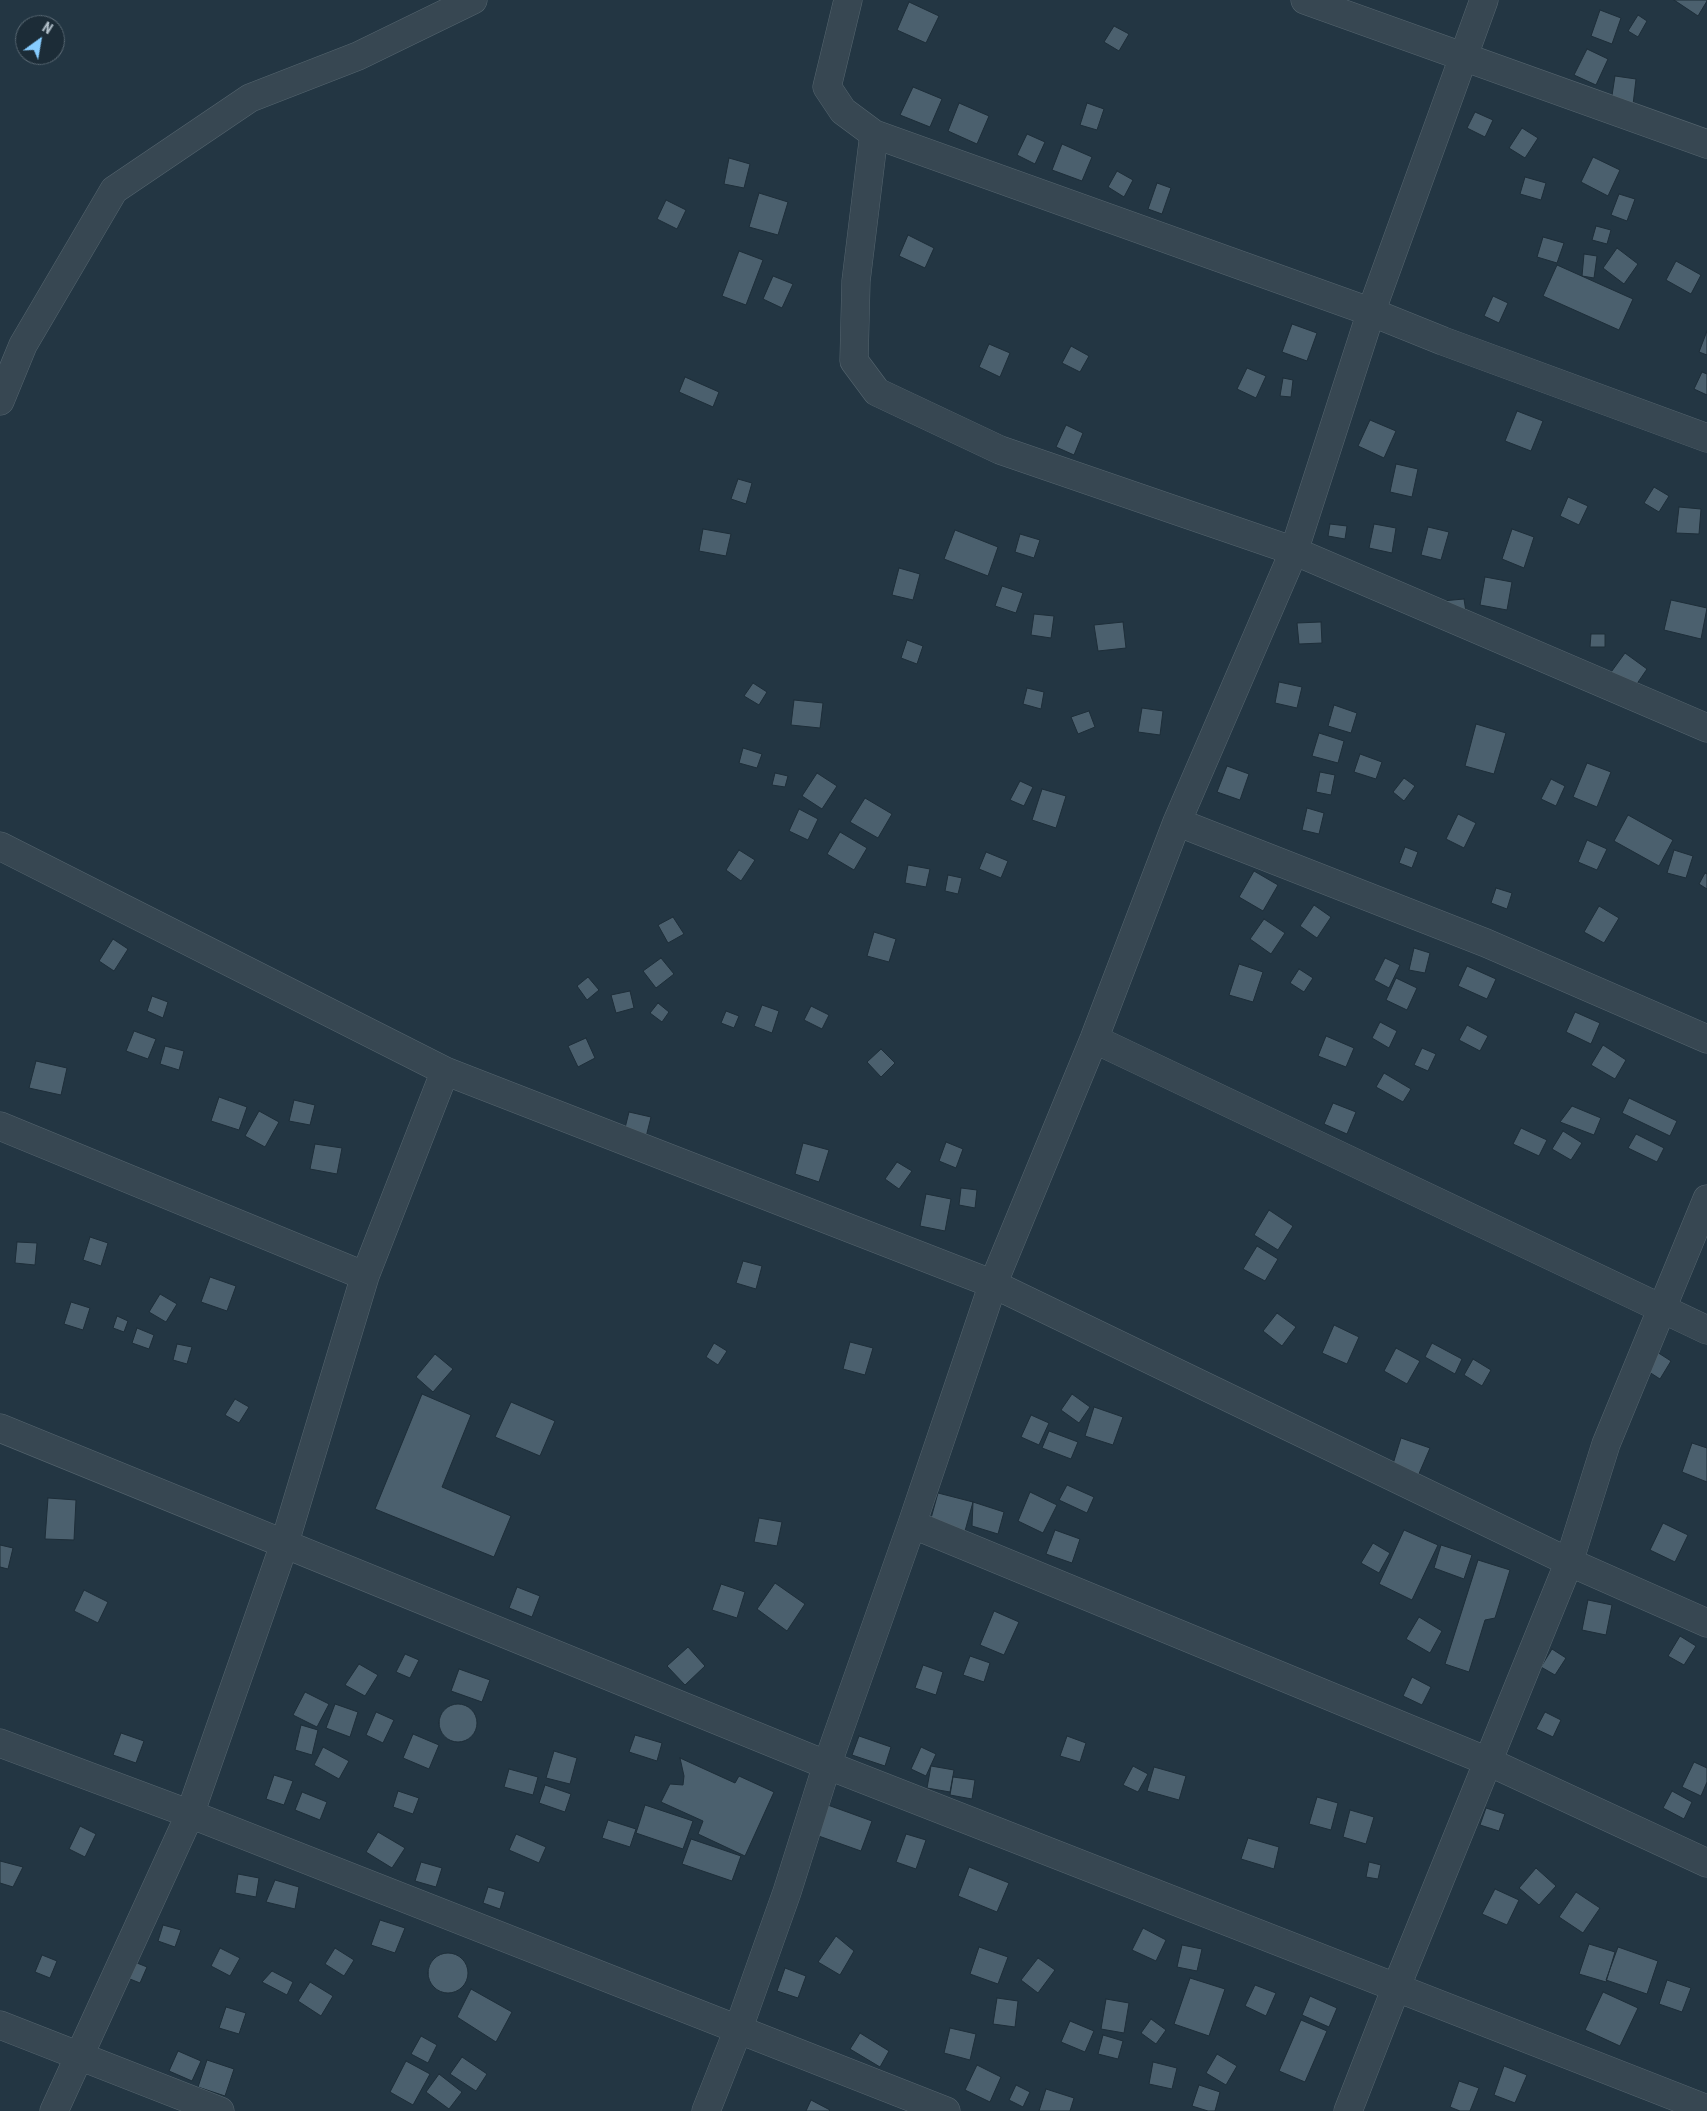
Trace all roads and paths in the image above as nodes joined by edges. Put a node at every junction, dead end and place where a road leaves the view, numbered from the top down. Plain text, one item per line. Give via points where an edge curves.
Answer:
1 (473, 0) edge
2 (848, 0) edge
3 (1306, 0) edge
4 (1484, 0) edge
5 (1464, 56) junction
6 (874, 134) junction
7 (1707, 144) edge
8 (1371, 312) junction
9 (0, 401) edge
10 (1707, 438) edge
11 (1294, 551) junction
12 (1707, 728) edge
13 (1177, 822) junction
14 (0, 846) edge
15 (1094, 1039) junction
16 (1707, 1039) edge
17 (445, 1071) junction
18 (0, 1126) edge
19 (1707, 1199) edge
20 (365, 1276) junction
21 (993, 1284) junction
22 (1661, 1308) junction
23 (1707, 1330) edge
24 (0, 1428) edge
25 (912, 1524) junction
26 (284, 1545) junction
27 (1569, 1562) junction
28 (1707, 1623) edge
29 (0, 1743) edge
30 (1487, 1761) junction
31 (827, 1765) junction
32 (190, 1814) junction
33 (1707, 1863) edge
34 (1396, 1988) junction
35 (0, 2025) edge
36 (738, 2030) junction
37 (78, 2056) junction
38 (1707, 2109) edge
39 (54, 2111) edge
40 (220, 2111) edge
41 (706, 2111) edge
42 (946, 2111) edge
43 (1348, 2111) edge

1 - 9 street via 358,56 250,98 114,190 23,344
2 - 6 street via 827,87 843,111
3 - 5 street
4 - 5 street
5 - 7 street
5 - 8 street
6 - 8 street
6 - 11 street via 856,281 854,361 877,392 1000,450
8 - 10 street
8 - 11 street
11 - 12 street
11 - 13 street
13 - 15 street
13 - 16 street via 1486,943
14 - 17 street
15 - 21 street
15 - 22 street
17 - 20 street
17 - 21 street
18 - 20 street
19 - 22 street
20 - 26 street
21 - 25 street
21 - 27 street
22 - 23 street
22 - 27 street via 1606,1444
24 - 26 street
25 - 30 street
25 - 31 street
26 - 31 street
26 - 32 street
27 - 28 street
27 - 30 street
29 - 32 street
30 - 33 street
30 - 34 street
31 - 34 street
31 - 36 street via 787,1892
32 - 36 street
32 - 37 street
34 - 38 street
34 - 43 street
35 - 37 street
36 - 41 street
36 - 42 street
37 - 39 street
37 - 40 street

